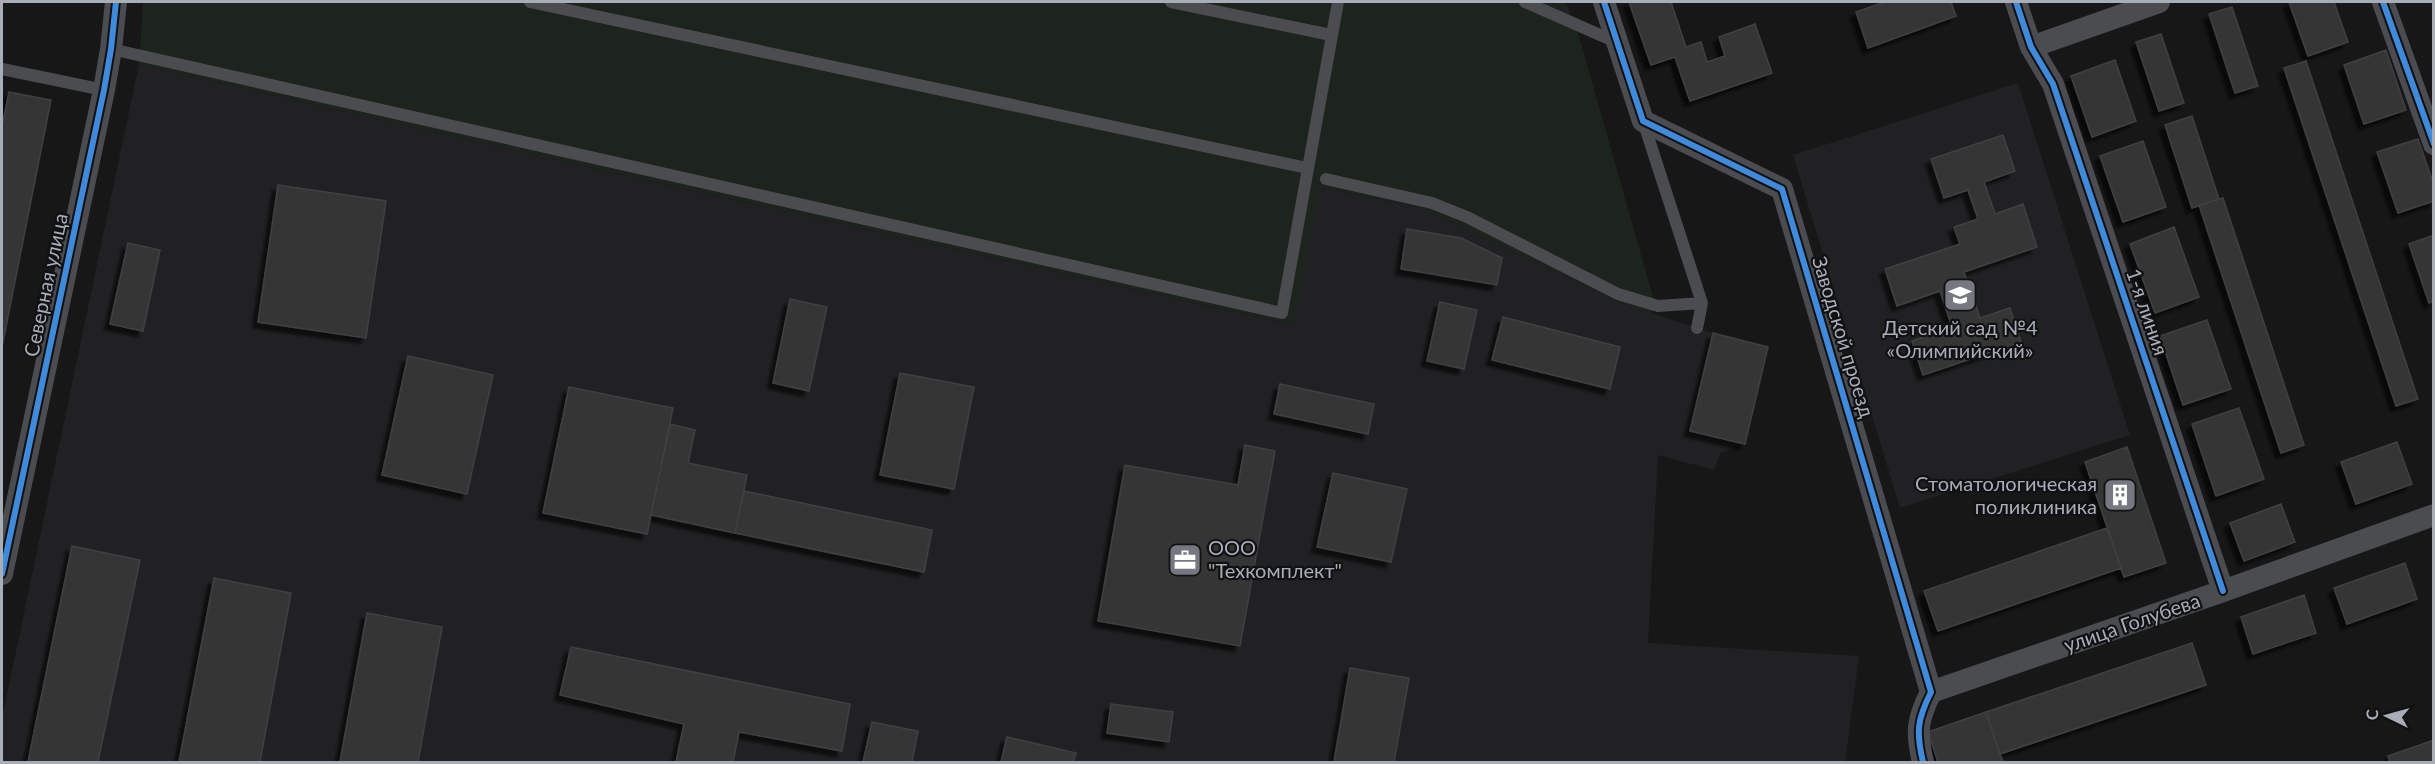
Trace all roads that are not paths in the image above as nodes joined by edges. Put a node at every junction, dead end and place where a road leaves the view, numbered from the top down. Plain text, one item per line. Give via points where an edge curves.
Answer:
1 (116, 2) edge
2 (530, 2) edge
3 (1171, 2) edge
4 (1338, 2) edge
5 (1525, 2) edge
6 (1604, 2) edge
7 (2016, 2) edge
8 (2159, 2) edge
9 (2383, 2) edge
10 (1331, 35) junction
11 (1617, 43) junction
12 (2031, 47) junction
13 (111, 49) junction
14 (2, 69) edge
15 (104, 90) junction
16 (1643, 121) junction
17 (2433, 144) edge
18 (1307, 168) junction
19 (1326, 179) dead end
20 (1702, 303) junction
21 (1697, 328) dead end
22 (2433, 515) edge
23 (2, 574) edge
24 (2223, 591) junction
25 (1931, 693) junction
26 (1923, 762) edge

1 - 13 street, Северная улица
2 - 18 lane
3 - 10 lane
4 - 10 lane
5 - 11 lane
6 - 11 street
7 - 12 street, 1-я линия
8 - 12 street
9 - 17 street
10 - 18 lane
11 - 16 street
12 - 24 street, 1-я линия via 2054,84
13 - 15 street, Северная улица
13 - 18 lane via 1282,313
14 - 15 lane
15 - 23 street, Северная улица
16 - 20 lane
16 - 25 street, Заводской проезд via 1782,189
19 - 20 lane via 1432,203 1618,294 1658,306
20 - 21 lane
22 - 24 street, улица Голубева
24 - 25 street, улица Голубева
25 - 26 street via 1920,715 1917,733

